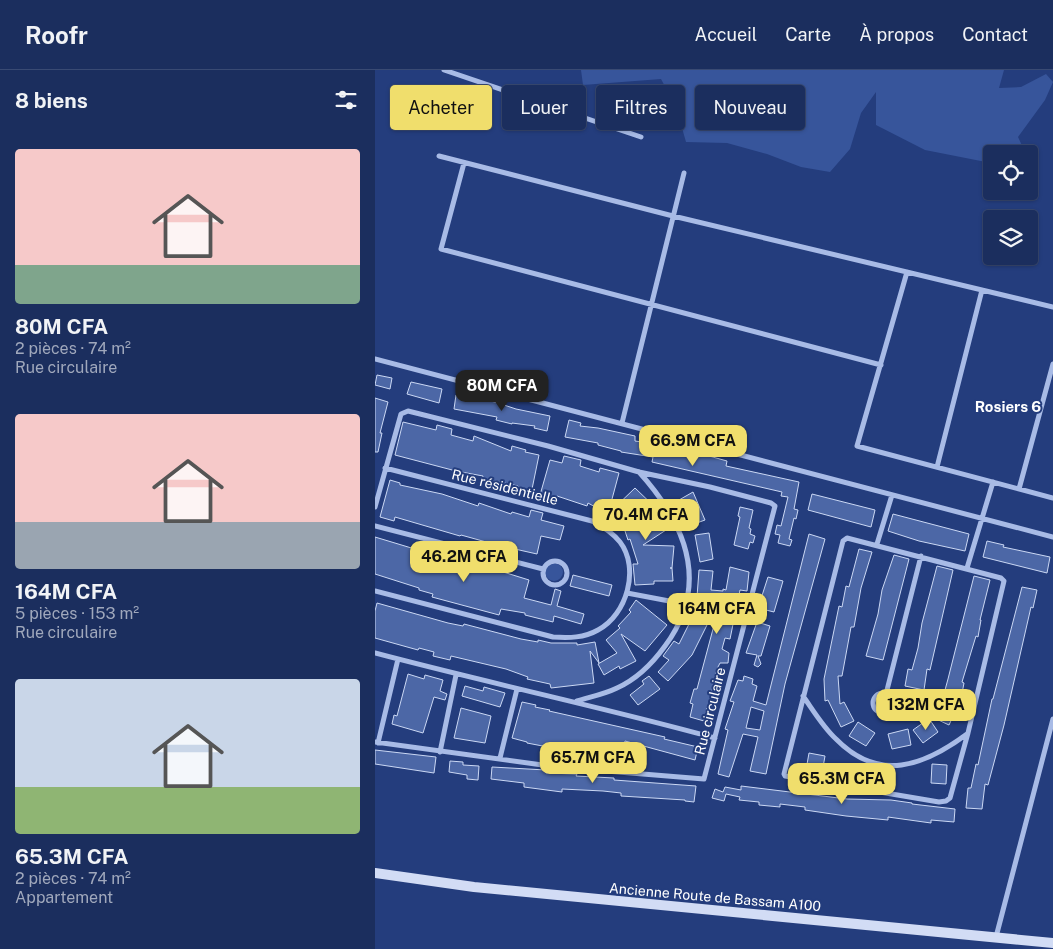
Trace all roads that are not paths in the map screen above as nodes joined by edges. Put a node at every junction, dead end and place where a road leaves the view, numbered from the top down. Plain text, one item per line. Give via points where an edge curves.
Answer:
1 (445, 70) edge
2 (641, 137) dead end
3 (439, 156) dead end
4 (464, 163) junction
5 (684, 173) dead end
6 (673, 216) junction
7 (907, 272) junction
8 (982, 290) junction
9 (652, 304) junction
10 (1053, 307) edge
11 (375, 359) edge
12 (1053, 364) edge
13 (881, 365) junction
14 (622, 424) junction
15 (937, 467) junction
16 (385, 468) junction
17 (639, 472) junction
18 (993, 482) junction
19 (1019, 489) junction
20 (892, 495) junction
21 (1053, 498) edge
22 (375, 507) edge
23 (981, 520) junction
24 (375, 526) edge
25 (1053, 537) edge
26 (877, 544) junction
27 (921, 556) junction
28 (967, 568) junction
29 (543, 569) junction
30 (375, 591) edge
31 (627, 592) junction
32 (685, 604) junction
33 (712, 612) dead end
34 (375, 652) edge
35 (398, 659) junction
36 (456, 675) junction
37 (517, 689) junction
38 (886, 694) dead end
39 (803, 696) junction
40 (577, 701) junction
41 (1053, 719) edge
42 (968, 733) junction
43 (715, 738) junction
44 (376, 742) edge
45 (440, 752) junction
46 (500, 758) junction
47 (375, 873) edge
48 (996, 938) junction
49 (1053, 943) edge

1 - 2 street
3 - 4 street
4 - 6 street
4 - 9 street via 441,249
5 - 6 street
6 - 7 street
6 - 9 street
7 - 8 street
7 - 13 street
8 - 10 street
8 - 15 street
9 - 13 street
9 - 14 street
11 - 14 street
12 - 19 street
13 - 15 street via 857,446
14 - 20 street
15 - 18 street
16 - 17 street, Rue circulaire via 401,414 408,411
16 - 22 street, Rue circulaire
16 - 31 street, Rue résidentielle via 601,525 620,541 627,554
17 - 32 street via 666,503 682,536 689,562
17 - 43 street, Rue circulaire via 710,487 775,506
18 - 19 street
18 - 23 street
19 - 21 street
20 - 23 street
20 - 26 street
23 - 25 street
23 - 28 street
24 - 29 street
26 - 27 street
26 - 39 street via 847,538 843,541
27 - 28 street
27 - 38 street
28 - 42 street via 1004,581
29 - 29 street via 544,579 551,585 561,584 567,576 566,567 558,561 549,562
30 - 31 street via 566,637 577,637 599,629 620,607
31 - 32 street
32 - 33 street
32 - 40 street via 679,627 648,667 617,688
34 - 35 street
35 - 36 street
35 - 44 street
36 - 37 street
36 - 45 street
37 - 40 street
37 - 46 street
39 - 42 street via 845,748 857,756 880,763 894,766 913,764 935,755
39 - 42 street via 783,772 785,776 946,801 950,798
40 - 43 street
41 - 48 street
43 - 46 street, Rue circulaire via 706,776 701,780 557,767
44 - 45 street, Rue circulaire
45 - 46 street, Rue circulaire
47 - 48 main road, Ancienne Route de Bassam A100 via 512,891
48 - 49 main road, Ancienne Route de Bassam A100

